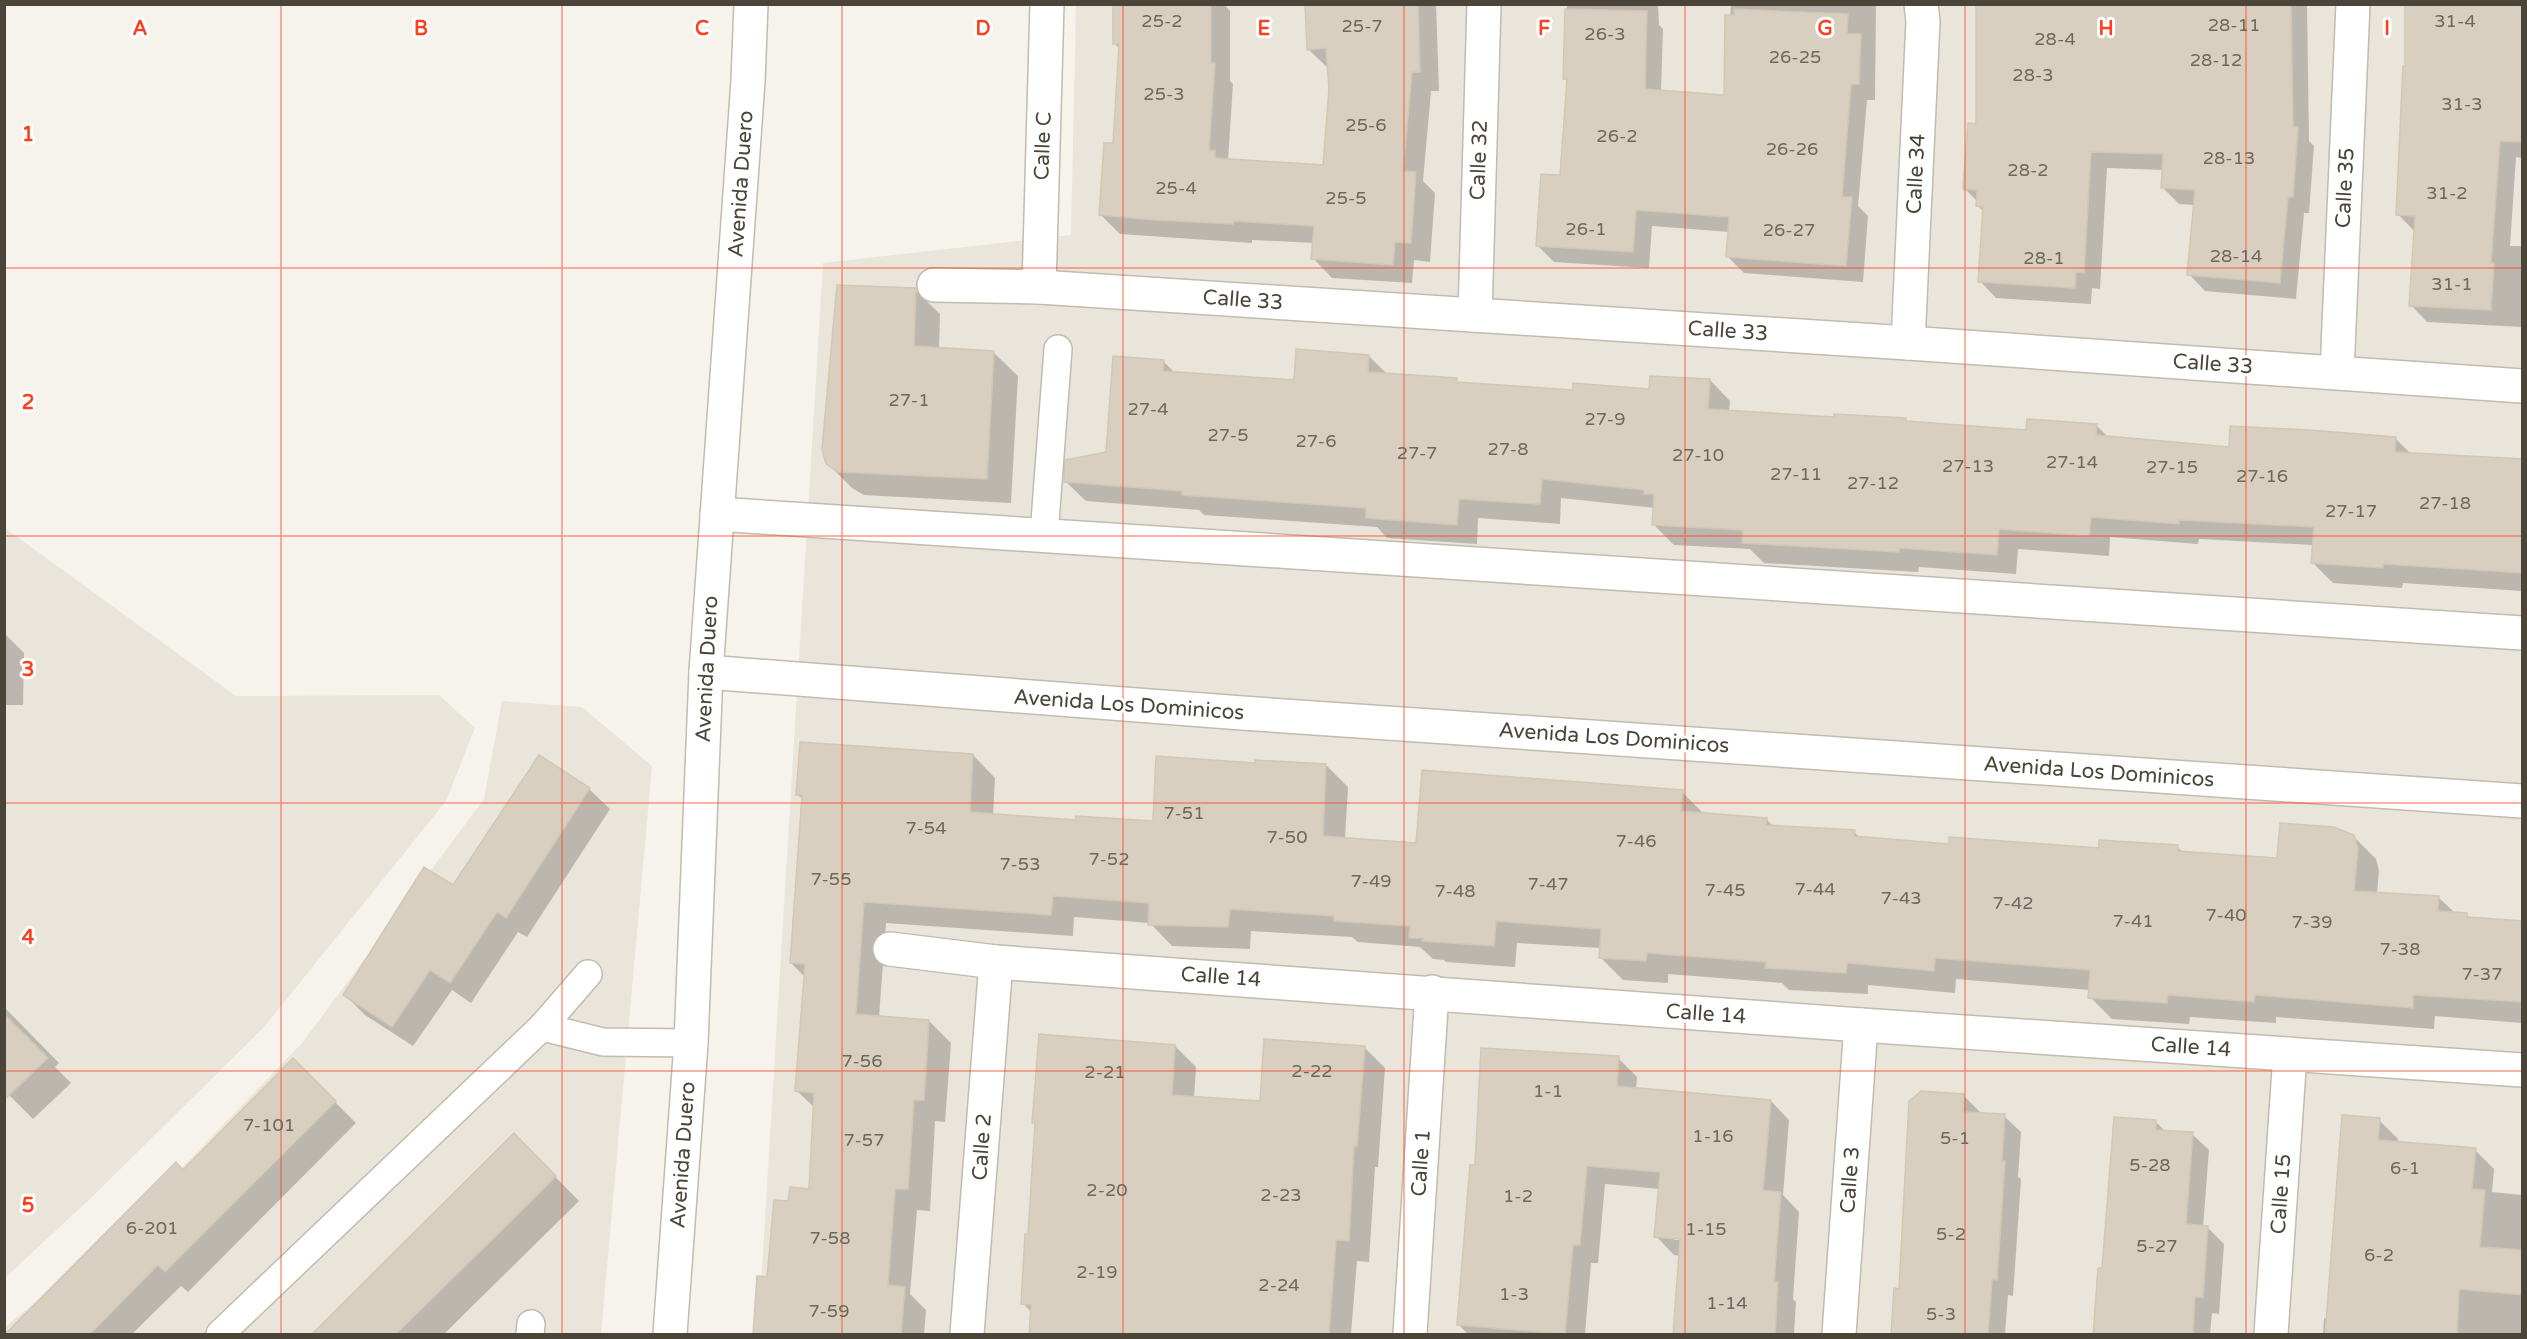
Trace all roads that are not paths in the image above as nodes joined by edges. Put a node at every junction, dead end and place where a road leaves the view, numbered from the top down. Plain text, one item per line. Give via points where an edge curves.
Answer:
1 (751, 4) edge
2 (1047, 4) edge
3 (1484, 4) edge
4 (1921, 4) edge
5 (2353, 4) edge
6 (934, 285) dead end
7 (1039, 287) junction
8 (1475, 315) junction
9 (1908, 343) junction
10 (1058, 349) dead end
11 (2337, 372) junction
12 (2523, 386) edge
13 (717, 514) junction
14 (1044, 535) junction
15 (2523, 633) edge
16 (706, 672) junction
17 (2523, 801) edge
18 (890, 949) dead end
19 (996, 962) junction
20 (588, 974) dead end
21 (1432, 992) junction
22 (1861, 1025) junction
23 (542, 1027) junction
24 (691, 1043) junction
25 (2290, 1054) junction
26 (2523, 1070) edge
27 (967, 1334) edge
28 (220, 1335) edge
29 (670, 1335) edge
30 (1410, 1335) edge
31 (1839, 1335) edge
32 (2271, 1335) edge

1 - 13 street, Avenida Duero
2 - 7 street, Calle C
3 - 8 street, Calle 32
4 - 9 street, Calle 34
5 - 11 street, Calle 35
6 - 7 street, Calle 33
7 - 8 street, Calle 33
8 - 9 street, Calle 33
9 - 11 street, Calle 33
10 - 14 lane
11 - 12 street, Calle 33
13 - 14 street
13 - 16 street, Avenida Duero
14 - 15 street
16 - 17 street, Avenida Los Dominicos via 1254,714
16 - 24 street, Avenida Duero
18 - 19 street, Calle 14
19 - 21 street, Calle 14
19 - 27 street, Calle 2
20 - 23 lane
21 - 22 street, Calle 14
21 - 30 street, Calle 1
22 - 25 street, Calle 14
22 - 31 street, Calle 3
23 - 24 lane via 603,1042
23 - 28 lane
24 - 29 street, Avenida Duero
25 - 26 street, Calle 14
25 - 32 street, Calle 15

